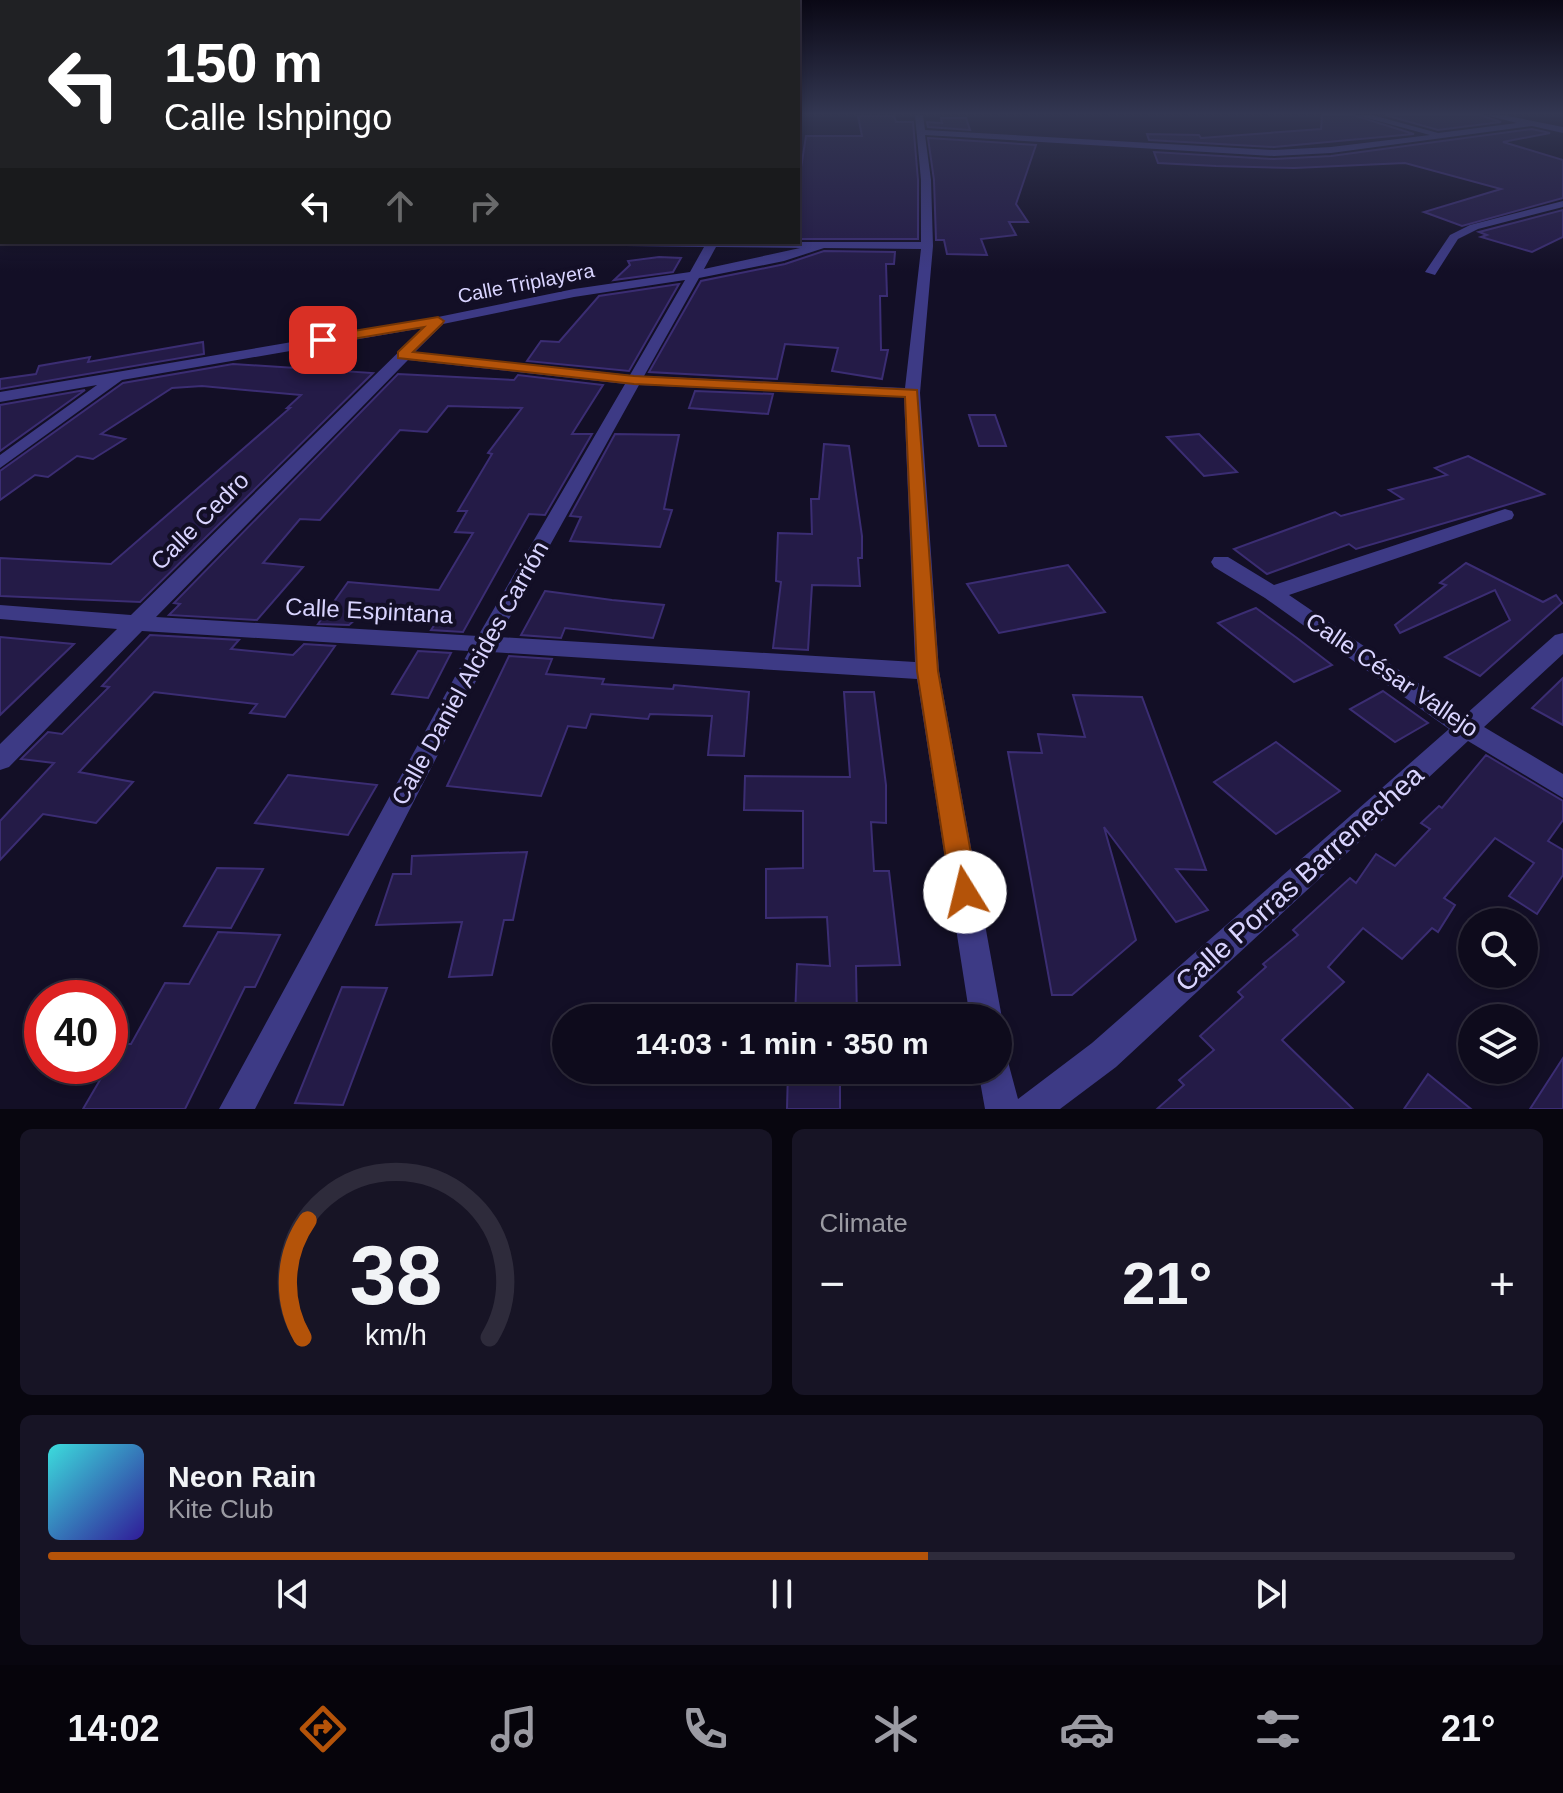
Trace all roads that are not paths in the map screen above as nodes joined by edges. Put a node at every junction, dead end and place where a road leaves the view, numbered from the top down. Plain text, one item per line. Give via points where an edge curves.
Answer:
1 (925, 167) edge
2 (1563, 204) edge
3 (712, 244) edge
4 (768, 244) edge
5 (823, 245) junction
6 (927, 246) junction
7 (1431, 272) dead end
8 (693, 275) junction
9 (438, 321) junction
10 (402, 355) junction
11 (122, 374) junction
12 (634, 380) junction
13 (912, 393) junction
14 (0, 397) edge
15 (0, 463) edge
16 (1505, 515) dead end
17 (1221, 562) dead end
18 (1272, 593) junction
19 (0, 612) edge
20 (135, 623) junction
21 (1563, 641) edge
22 (484, 644) junction
23 (927, 671) junction
24 (1465, 727) junction
25 (0, 760) edge
26 (1563, 787) edge
27 (984, 1004) edge
28 (998, 1084) edge
29 (236, 1109) edge
30 (1002, 1109) edge
31 (1031, 1109) edge

1 - 6 street
2 - 7 street via 1454,237
3 - 8 street, Calle Daniel Alcides Carrión
4 - 5 street
5 - 6 street
5 - 8 street, Calle Triplayera
6 - 13 street
8 - 9 street, Calle Triplayera
8 - 12 street, Calle Daniel Alcides Carrión
9 - 10 street, Calle Cedro
9 - 11 street, Calle Triplayera
10 - 12 street
10 - 20 street, Calle Cedro
11 - 14 street, Calle Triplayera
11 - 15 street
12 - 13 street
12 - 22 street, Calle Daniel Alcides Carrión
13 - 23 street
16 - 18 street
17 - 18 street, Calle César Vallejo
18 - 24 street, Calle César Vallejo
19 - 20 street, Calle Espintana
20 - 22 street, Calle Espintana
20 - 25 street, Calle Cedro
21 - 24 street, Calle Porras Barrenechea
22 - 23 street, Calle Espintana
22 - 29 street, Calle Daniel Alcides Carrión
23 - 27 street
24 - 26 street, Calle César Vallejo
24 - 31 street, Calle Porras Barrenechea via 1104,1055
28 - 30 street

